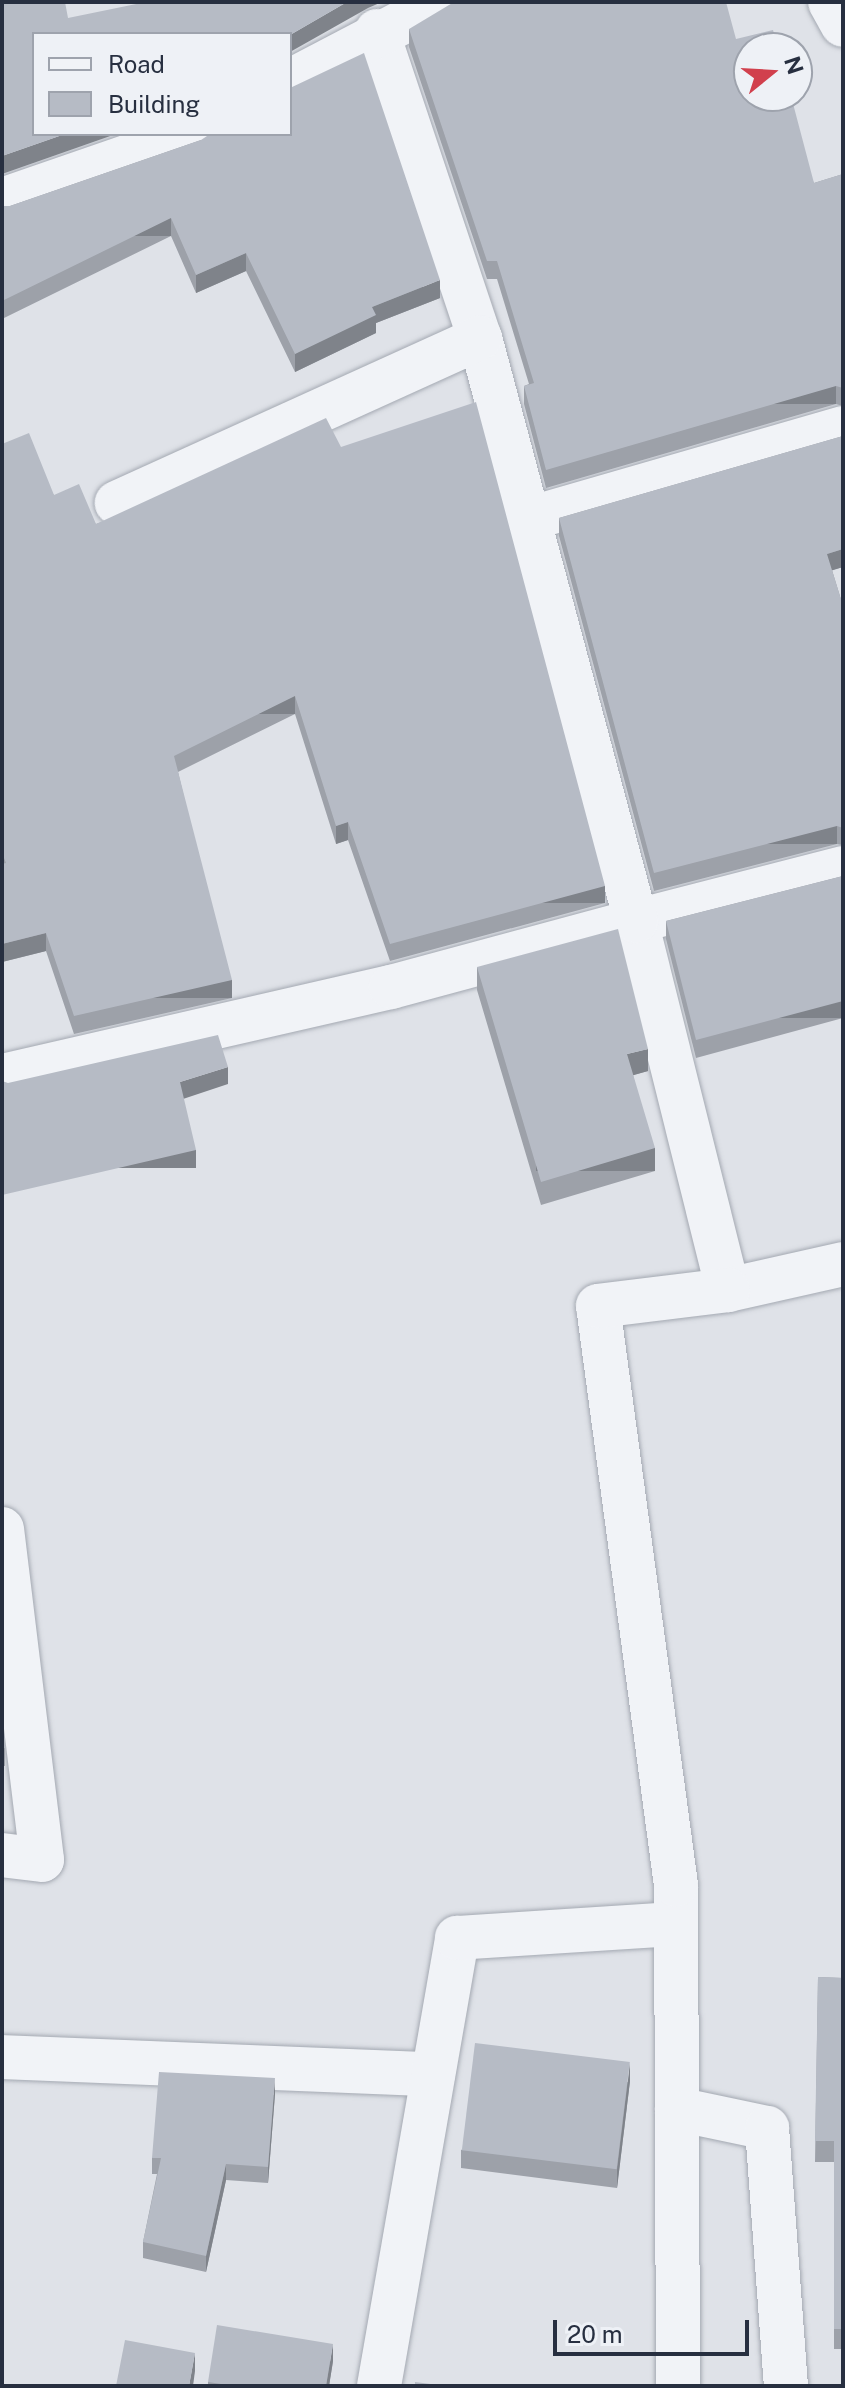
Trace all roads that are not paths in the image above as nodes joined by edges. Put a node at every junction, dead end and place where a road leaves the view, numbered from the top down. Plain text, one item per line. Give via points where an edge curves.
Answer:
1 (441, 2) edge
2 (830, 2) edge
3 (843, 25) edge
4 (377, 31) junction
5 (292, 80) edge
6 (187, 136) edge
7 (2, 200) edge
8 (480, 338) junction
9 (843, 428) edge
10 (117, 503) dead end
11 (528, 519) junction
12 (843, 868) edge
13 (636, 921) junction
14 (2, 1076) edge
15 (843, 1264) edge
16 (728, 1290) junction
17 (2, 1529) edge
18 (2, 1855) edge
19 (676, 1924) junction
20 (2, 2057) edge
21 (433, 2074) junction
22 (677, 2109) junction
23 (379, 2386) edge
24 (678, 2386) edge
25 (786, 2386) edge

1 - 4 street
2 - 3 street
4 - 5 street
4 - 8 street
6 - 7 street
8 - 10 street
8 - 11 street
9 - 11 street
11 - 13 street
12 - 13 street
13 - 14 street via 391,987
13 - 16 street
15 - 16 street
16 - 19 street via 598,1306
17 - 18 street via 42,1860
19 - 21 street via 457,1938
19 - 22 street
20 - 21 street
21 - 23 street
22 - 24 street
22 - 25 street via 767,2128

